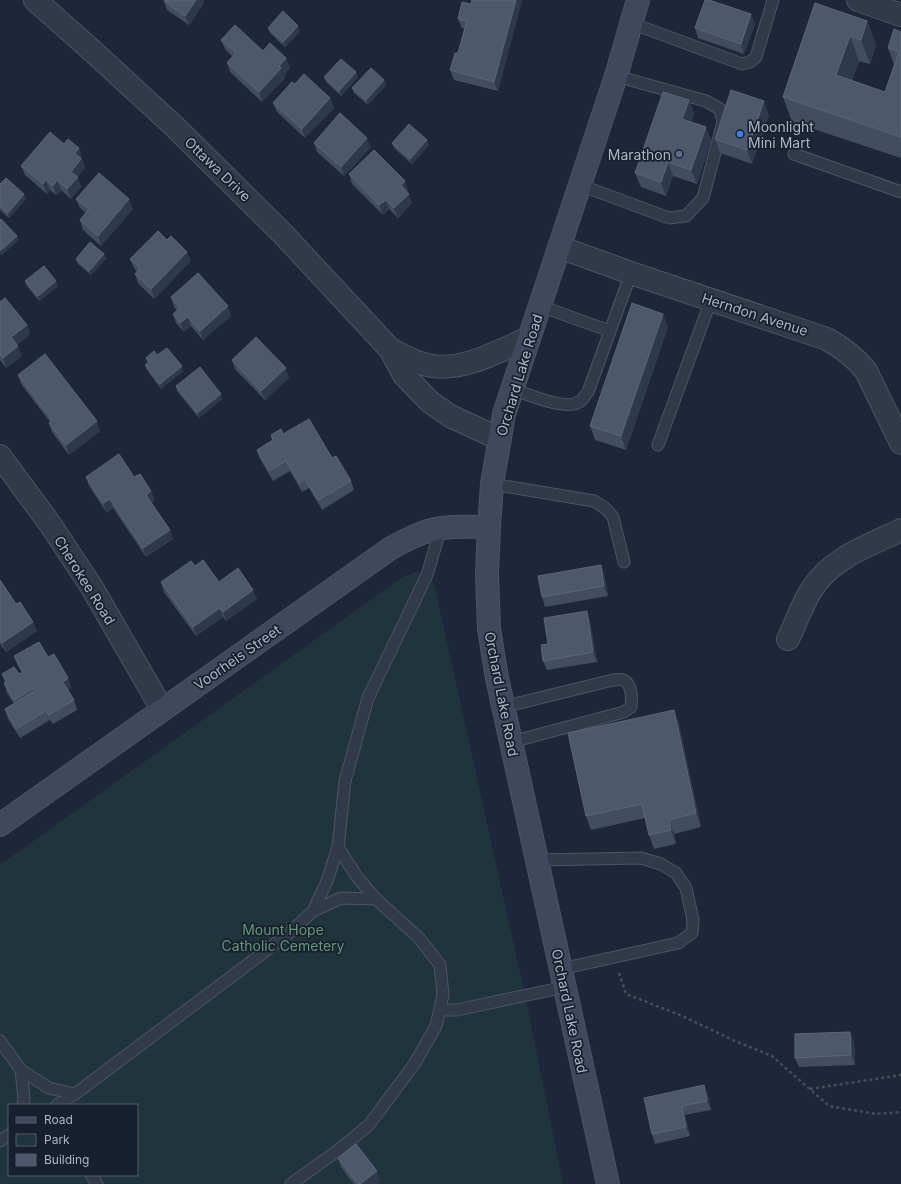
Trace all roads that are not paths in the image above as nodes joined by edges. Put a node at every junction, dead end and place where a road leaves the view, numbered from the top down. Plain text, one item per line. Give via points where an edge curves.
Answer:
1 (35, 0) edge
2 (638, 0) edge
3 (773, 0) edge
4 (858, 0) edge
5 (901, 14) edge
6 (631, 23) junction
7 (616, 76) junction
8 (794, 154) dead end
9 (580, 185) junction
10 (901, 192) edge
11 (559, 247) junction
12 (631, 273) junction
13 (711, 300) junction
14 (540, 306) junction
15 (610, 331) junction
16 (529, 338) junction
17 (390, 349) junction
18 (512, 389) junction
19 (500, 439) junction
20 (901, 443) edge
21 (658, 446) dead end
22 (0, 456) edge
23 (492, 484) junction
24 (488, 527) junction
25 (441, 528) junction
26 (901, 530) edge
27 (624, 562) dead end
28 (788, 639) dead end
29 (503, 707) junction
30 (162, 709) junction
31 (511, 742) junction
32 (0, 825) edge
33 (338, 847) junction
34 (537, 860) junction
35 (376, 899) junction
36 (313, 912) junction
37 (563, 978) junction
38 (440, 1010) junction
39 (0, 1040) edge
40 (21, 1070) junction
41 (75, 1094) junction
42 (23, 1104) edge
43 (59, 1104) edge
44 (291, 1184) edge
45 (608, 1184) edge

1 - 17 street, Ottawa Drive via 100,57 229,180
2 - 6 main road, Orchard Lake Road
3 - 6 lane via 756,57 742,64
4 - 5 street
6 - 7 main road, Orchard Lake Road
7 - 9 main road, Orchard Lake Road
7 - 9 lane via 706,101 720,109 723,122 703,198 686,216 669,218
8 - 10 lane
9 - 11 main road, Orchard Lake Road
11 - 12 street, Herndon Avenue
11 - 14 main road, Orchard Lake Road
12 - 13 street, Herndon Avenue
12 - 15 lane
13 - 20 street, Herndon Avenue via 827,339 844,348 866,370
13 - 21 lane
14 - 15 lane
14 - 16 main road, Orchard Lake Road
15 - 18 lane via 588,392 579,402 561,404
16 - 17 street, Ottawa Drive via 468,362 444,367 421,364
16 - 18 main road, Orchard Lake Road
17 - 19 street, Ottawa Drive via 404,375 436,408
18 - 19 main road, Orchard Lake Road
19 - 23 main road, Orchard Lake Road
22 - 30 street, Cherokee Road via 84,576
23 - 24 main road, Orchard Lake Road
23 - 27 lane via 594,501 613,517
24 - 25 main road, Voorheis Street
24 - 29 main road, Orchard Lake Road via 489,628
25 - 30 main road, Voorheis Street via 424,532 391,548
25 - 33 lane via 426,575 368,698 345,781
26 - 28 street via 845,558 829,569 811,590
29 - 31 main road, Orchard Lake Road
29 - 31 lane via 613,680 623,680 629,686 632,698 631,707 624,712
30 - 32 main road, Voorheis Street
31 - 34 main road, Orchard Lake Road
33 - 35 lane via 357,877
33 - 36 lane
34 - 37 main road, Orchard Lake Road
34 - 37 lane via 641,858 661,864 676,873 686,888 693,920 692,933 678,943 615,957
35 - 36 lane via 341,898
35 - 38 lane via 418,938 440,965 443,995
36 - 41 lane via 288,934
37 - 38 lane via 457,1010
37 - 45 main road, Orchard Lake Road
38 - 44 lane via 436,1026 415,1063 369,1125
39 - 40 lane
40 - 41 lane via 49,1088
40 - 42 lane
41 - 43 lane

